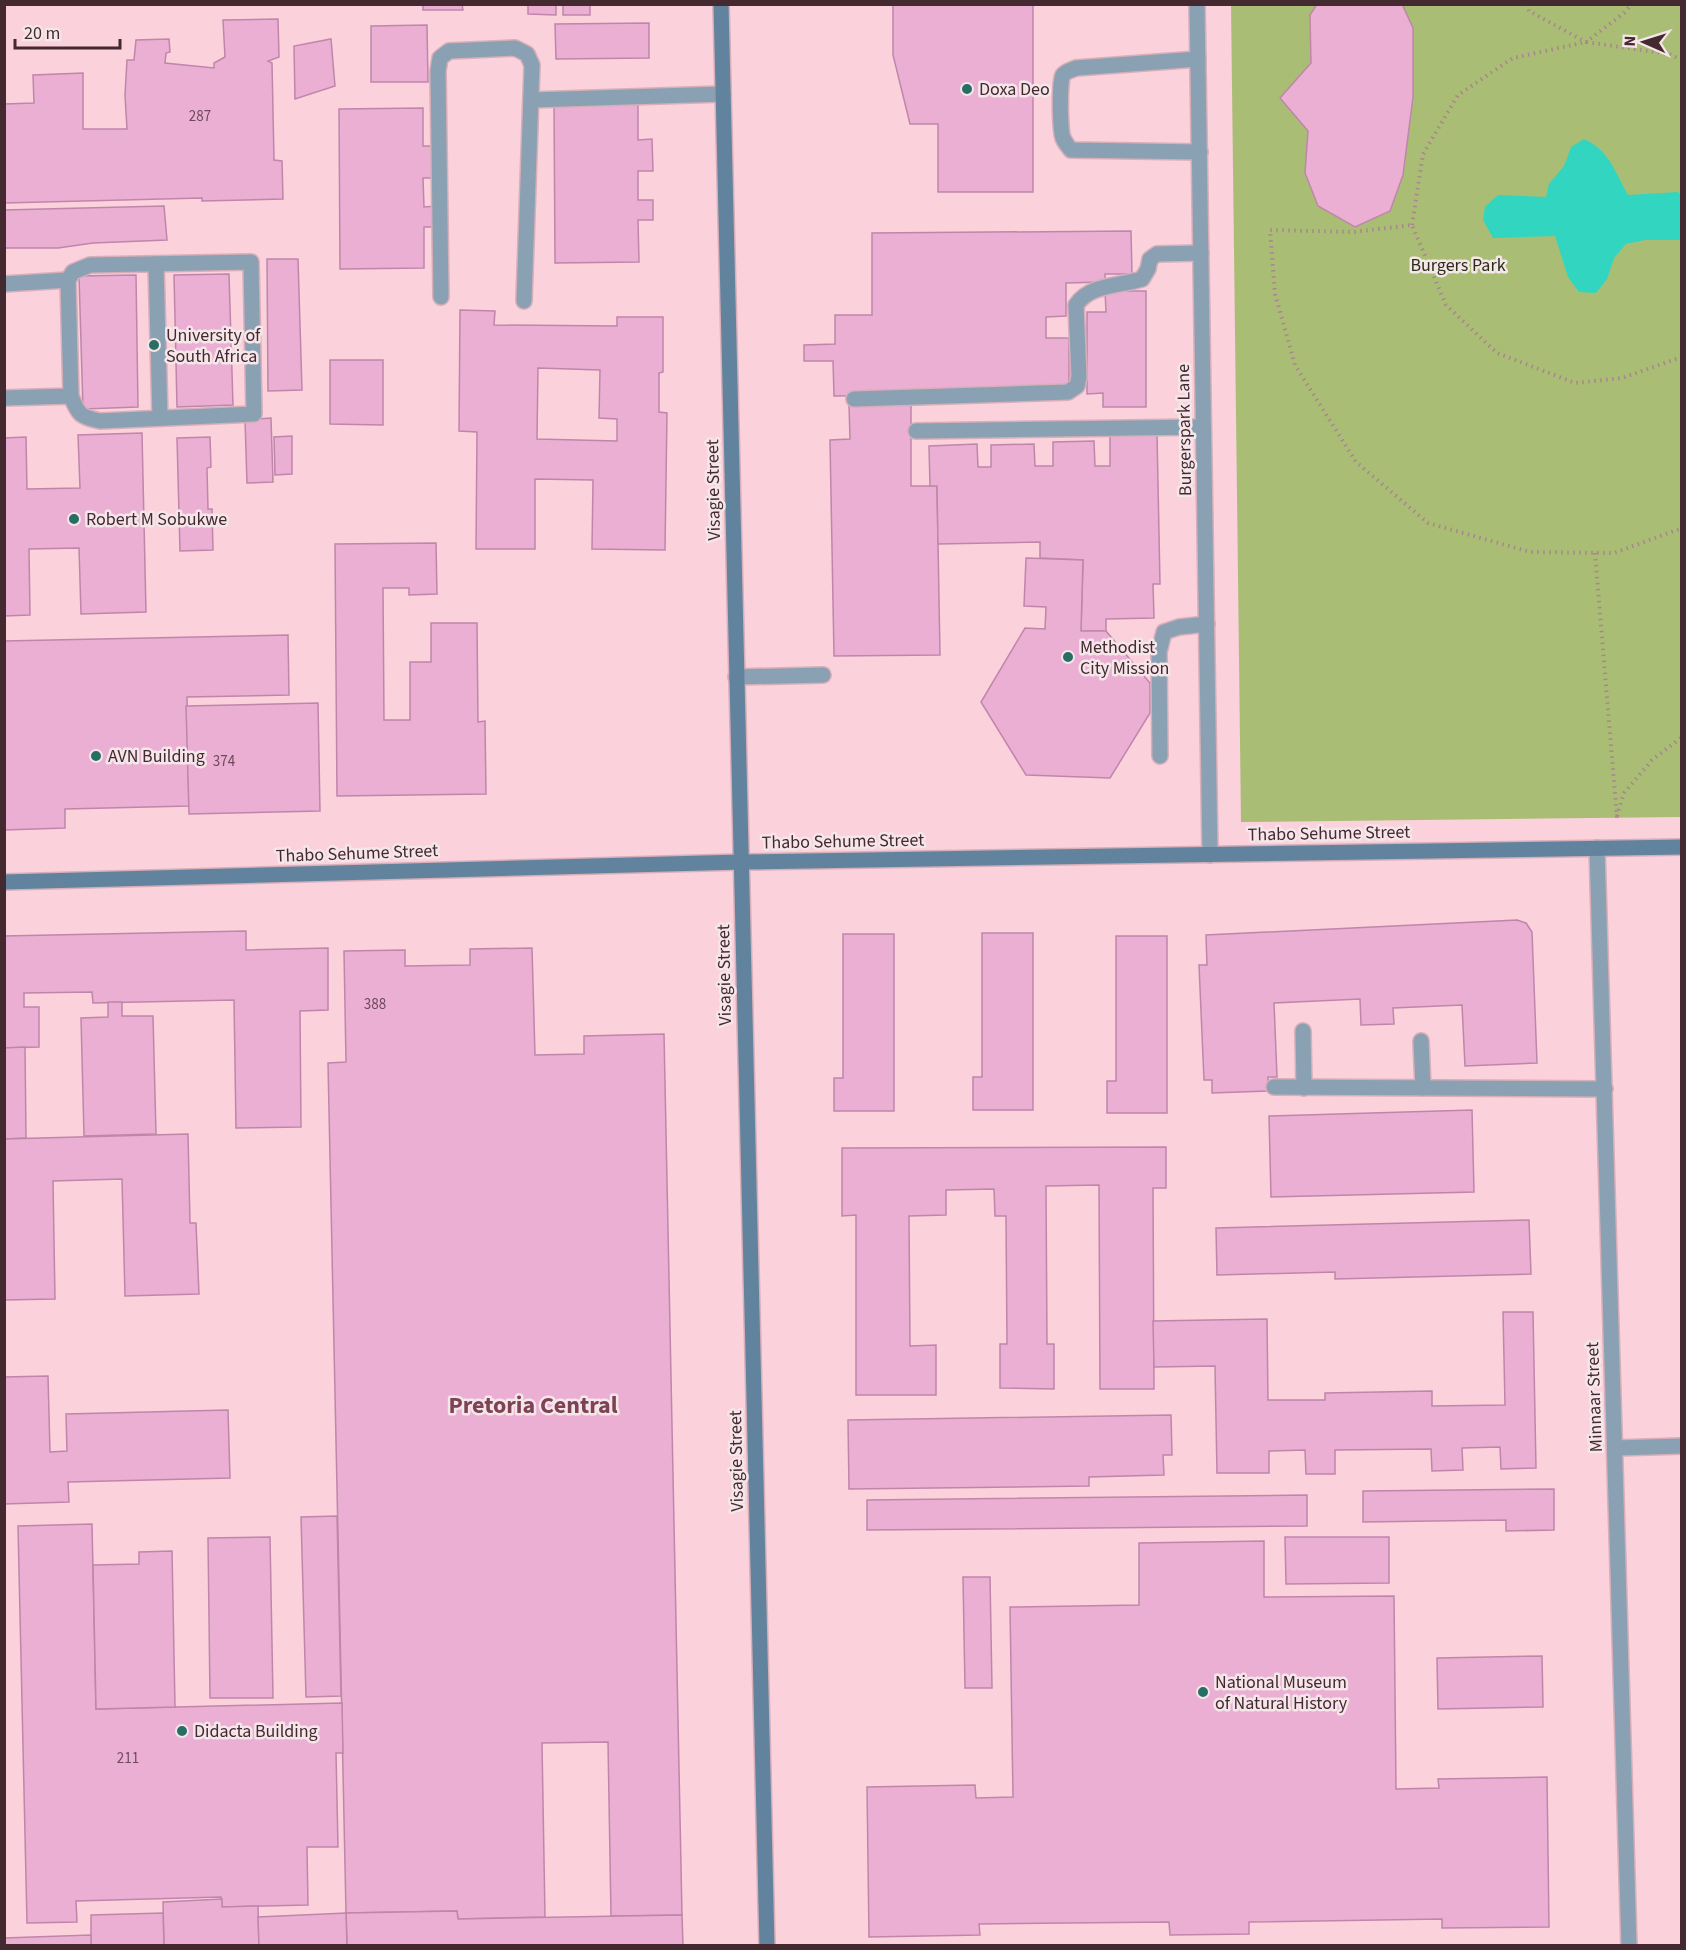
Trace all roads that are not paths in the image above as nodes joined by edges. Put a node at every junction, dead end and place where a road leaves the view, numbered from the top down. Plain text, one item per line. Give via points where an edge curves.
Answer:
1 (721, 4) edge
2 (1197, 4) edge
3 (1198, 59) junction
4 (723, 94) junction
5 (531, 100) junction
6 (1200, 152) junction
7 (1201, 253) junction
8 (156, 264) junction
9 (68, 280) junction
10 (4, 284) edge
11 (441, 297) dead end
12 (524, 301) dead end
13 (70, 396) junction
14 (4, 398) edge
15 (854, 399) dead end
16 (160, 418) junction
17 (1203, 427) junction
18 (916, 431) dead end
19 (1206, 624) junction
20 (823, 675) dead end
21 (736, 677) junction
22 (1160, 756) dead end
23 (1682, 847) edge
24 (1598, 848) junction
25 (1210, 855) junction
26 (741, 862) junction
27 (4, 882) edge
28 (1302, 1031) dead end
29 (1421, 1041) dead end
30 (1274, 1087) dead end
31 (1304, 1088) junction
32 (1423, 1088) junction
33 (1605, 1089) junction
34 (1682, 1446) edge
35 (1614, 1448) junction
36 (767, 1946) edge
37 (1629, 1946) edge

1 - 4 street, Visagie Street
2 - 3 street, Burgerspark Lane
3 - 6 street, Burgerspark Lane
3 - 6 street via 1076,68 1066,72 1062,77 1062,136 1071,150
4 - 5 street
4 - 21 street, Visagie Street
5 - 11 street via 532,65 527,54 515,48 449,51 440,58
5 - 12 street
6 - 7 street, Burgerspark Lane
7 - 15 street via 1157,255 1150,259 1142,279 1082,296 1076,305 1079,377 1077,386 1068,392
7 - 17 street, Burgerspark Lane
8 - 9 street via 90,265 73,272
8 - 16 street
8 - 16 street via 251,262 254,414
9 - 10 street
9 - 13 street
13 - 14 street
13 - 16 street via 77,412 86,418
17 - 18 street
17 - 19 street, Burgerspark Lane
19 - 22 street via 1164,632 1159,652
19 - 25 street, Burgerspark Lane
20 - 21 street
21 - 26 street, Visagie Street
23 - 24 street, Thabo Sehume Street
24 - 25 street, Thabo Sehume Street
24 - 33 street, Minnaar Street
25 - 26 street, Thabo Sehume Street
26 - 27 street, Thabo Sehume Street
26 - 36 street, Visagie Street
28 - 31 street
29 - 32 street
30 - 31 street
31 - 32 street
32 - 33 street
33 - 35 street, Minnaar Street
34 - 35 street
35 - 37 street, Minnaar Street

